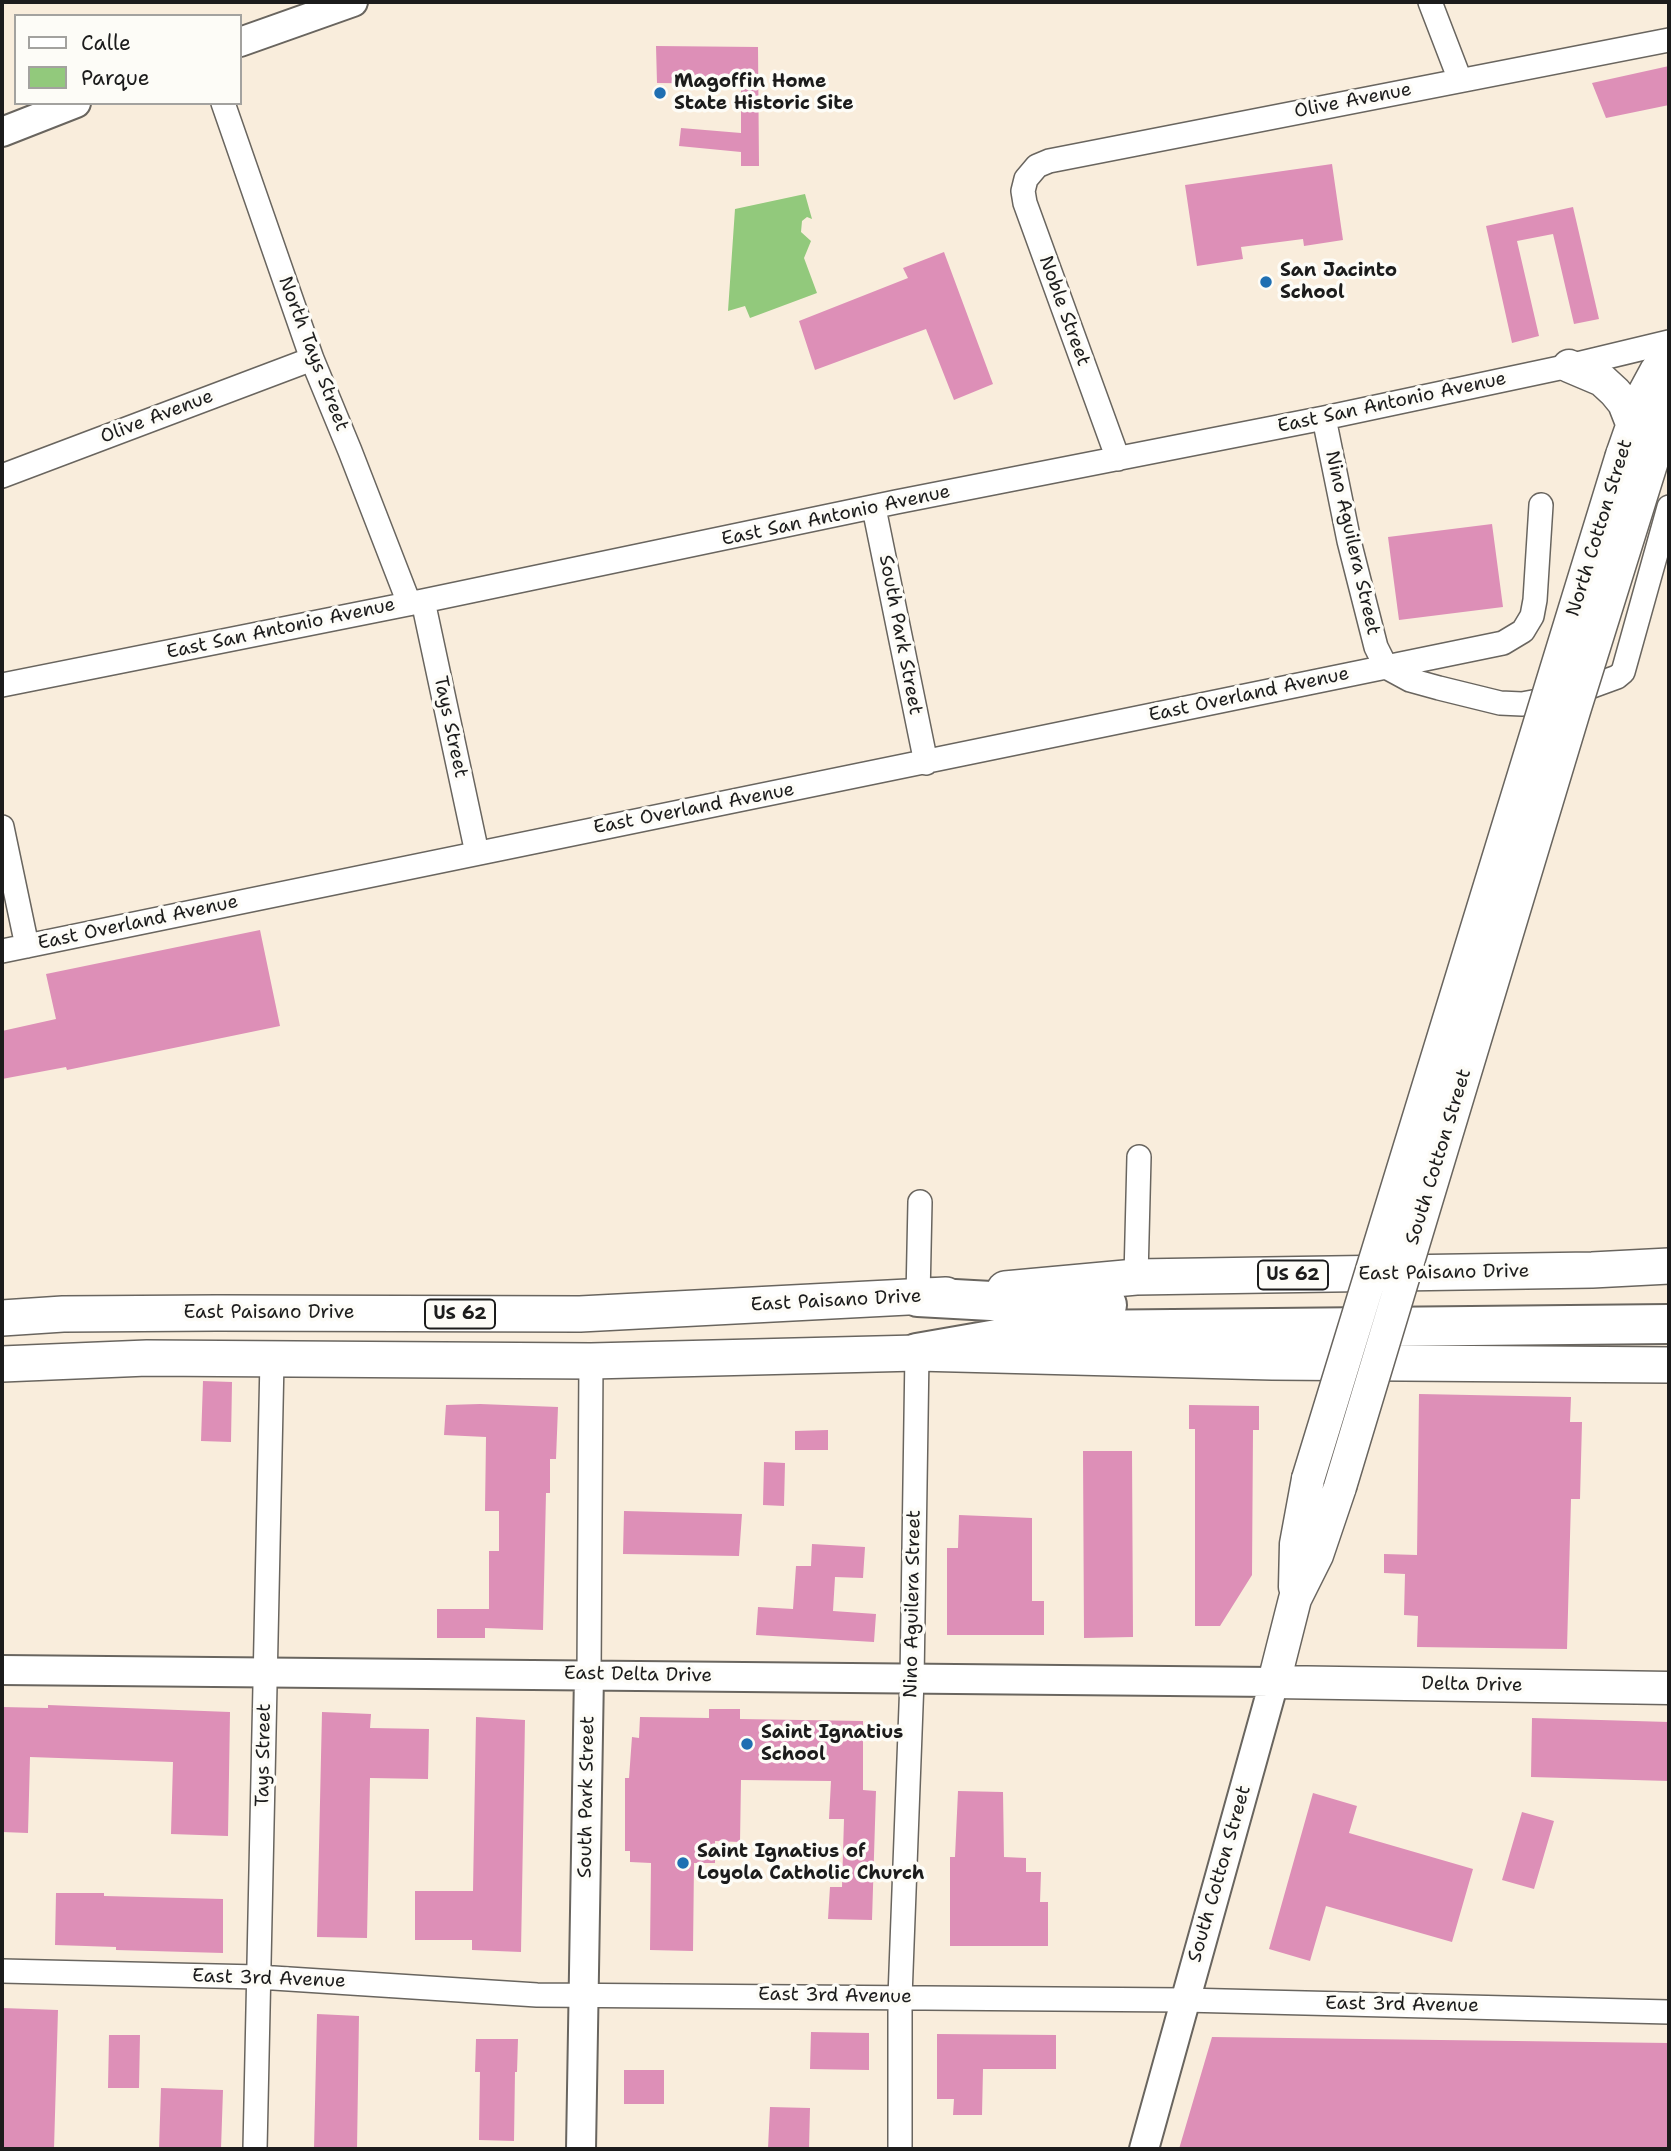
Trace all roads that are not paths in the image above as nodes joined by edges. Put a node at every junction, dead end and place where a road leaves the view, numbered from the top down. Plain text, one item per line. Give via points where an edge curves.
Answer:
1 (353, 2) edge
2 (1430, 2) edge
3 (1669, 40) edge
4 (242, 41) edge
5 (1460, 80) junction
6 (71, 105) edge
7 (224, 105) edge
8 (2, 132) edge
9 (1037, 166) joint
10 (1669, 342) edge
11 (1669, 353) edge
12 (312, 359) junction
13 (1569, 366) junction
14 (1669, 399) edge
15 (1324, 418) junction
16 (1633, 426) junction
17 (1118, 459) junction
18 (2, 476) edge
19 (1541, 505) dead end
20 (874, 508) junction
21 (1669, 508) edge
22 (416, 602) junction
23 (1386, 667) junction
24 (2, 685) edge
25 (1559, 710) junction
26 (926, 762) junction
27 (2, 827) edge
28 (477, 853) junction
29 (27, 946) junction
30 (2, 951) edge
31 (1139, 1157) dead end
32 (920, 1202) dead end
33 (1669, 1266) edge
34 (1136, 1277) junction
35 (918, 1297) junction
36 (1669, 1299) edge
37 (2, 1318) edge
38 (1669, 1324) edge
39 (918, 1353) junction
40 (272, 1360) junction
41 (591, 1361) junction
42 (2, 1364) edge
43 (1669, 1365) edge
44 (1295, 1599) junction
45 (2, 1670) edge
46 (266, 1673) junction
47 (589, 1674) junction
48 (912, 1680) junction
49 (1274, 1682) junction
50 (1669, 1688) edge
51 (2, 1971) edge
52 (258, 1977) junction
53 (583, 1995) junction
54 (900, 1997) junction
55 (1184, 2000) junction
56 (1669, 2012) edge
57 (255, 2149) edge
58 (580, 2149) edge
59 (900, 2149) edge
60 (1144, 2149) edge

1 - 4 street
2 - 5 street
3 - 5 street, Olive Avenue
5 - 9 street, Olive Avenue
6 - 8 street
7 - 12 street, North Tays Street
9 - 17 street, Noble Street via 1026,179 1025,203
10 - 13 street, East San Antonio Avenue
11 - 16 main road, North Cotton Street via 1643,395
12 - 18 street, Olive Avenue
12 - 22 street, North Tays Street
13 - 15 street, East San Antonio Avenue
13 - 16 main road via 1602,380 1615,392
14 - 25 main road, North Cotton Street, bridge via 1652,461
15 - 17 street, East San Antonio Avenue
15 - 23 street, Nino Aguilera Street via 1349,541 1376,647
16 - 25 main road, North Cotton Street, bridge
17 - 20 street, East San Antonio Avenue
19 - 23 street, East Overland Avenue via 1535,600 1523,631 1503,643
20 - 22 street, East San Antonio Avenue
20 - 26 street, South Park Street
21 - 23 street via 1623,672 1617,677 1565,696 1522,704 1410,681
22 - 24 street, East San Antonio Avenue
22 - 28 street, Tays Street
23 - 26 street, East Overland Avenue
25 - 44 main road, South Cotton Street, bridge via 1340,1487 1317,1555
25 - 44 main road, South Cotton Street, bridge via 1308,1479 1296,1544
26 - 28 street, East Overland Avenue
27 - 29 street
28 - 29 street, East Overland Avenue
29 - 30 street, East Overland Avenue
31 - 34 street
32 - 35 street
33 - 34 main road, East Paisano Drive / US 62
34 - 35 main road, East Paisano Drive / US 62
35 - 36 highway via 1178,1305
35 - 37 main road, East Paisano Drive / US 62 via 580,1314 147,1313
38 - 39 highway via 1074,1330
39 - 41 main road
39 - 43 main road
39 - 48 street, Nino Aguilera Street
40 - 41 main road
40 - 42 main road via 147,1358
40 - 46 street, Tays Street
41 - 47 street, South Park Street
44 - 49 main road, South Cotton Street
45 - 46 street, East Delta Drive
46 - 47 street, East Delta Drive
46 - 52 street, Tays Street
47 - 48 street, East Delta Drive
47 - 53 street, South Park Street
48 - 49 street, East Delta Drive
48 - 54 street, Nino Aguilera Street
49 - 50 main road, Delta Drive
49 - 55 street, South Cotton Street
51 - 52 street, East 3rd Avenue
52 - 53 street, East 3rd Avenue
52 - 57 street, Tays Street
53 - 54 street, East 3rd Avenue
53 - 58 street, South Park Street
54 - 55 street, East 3rd Avenue
54 - 59 street, Nino Aguilera Street
55 - 56 street, East 3rd Avenue
55 - 60 street, South Cotton Street

